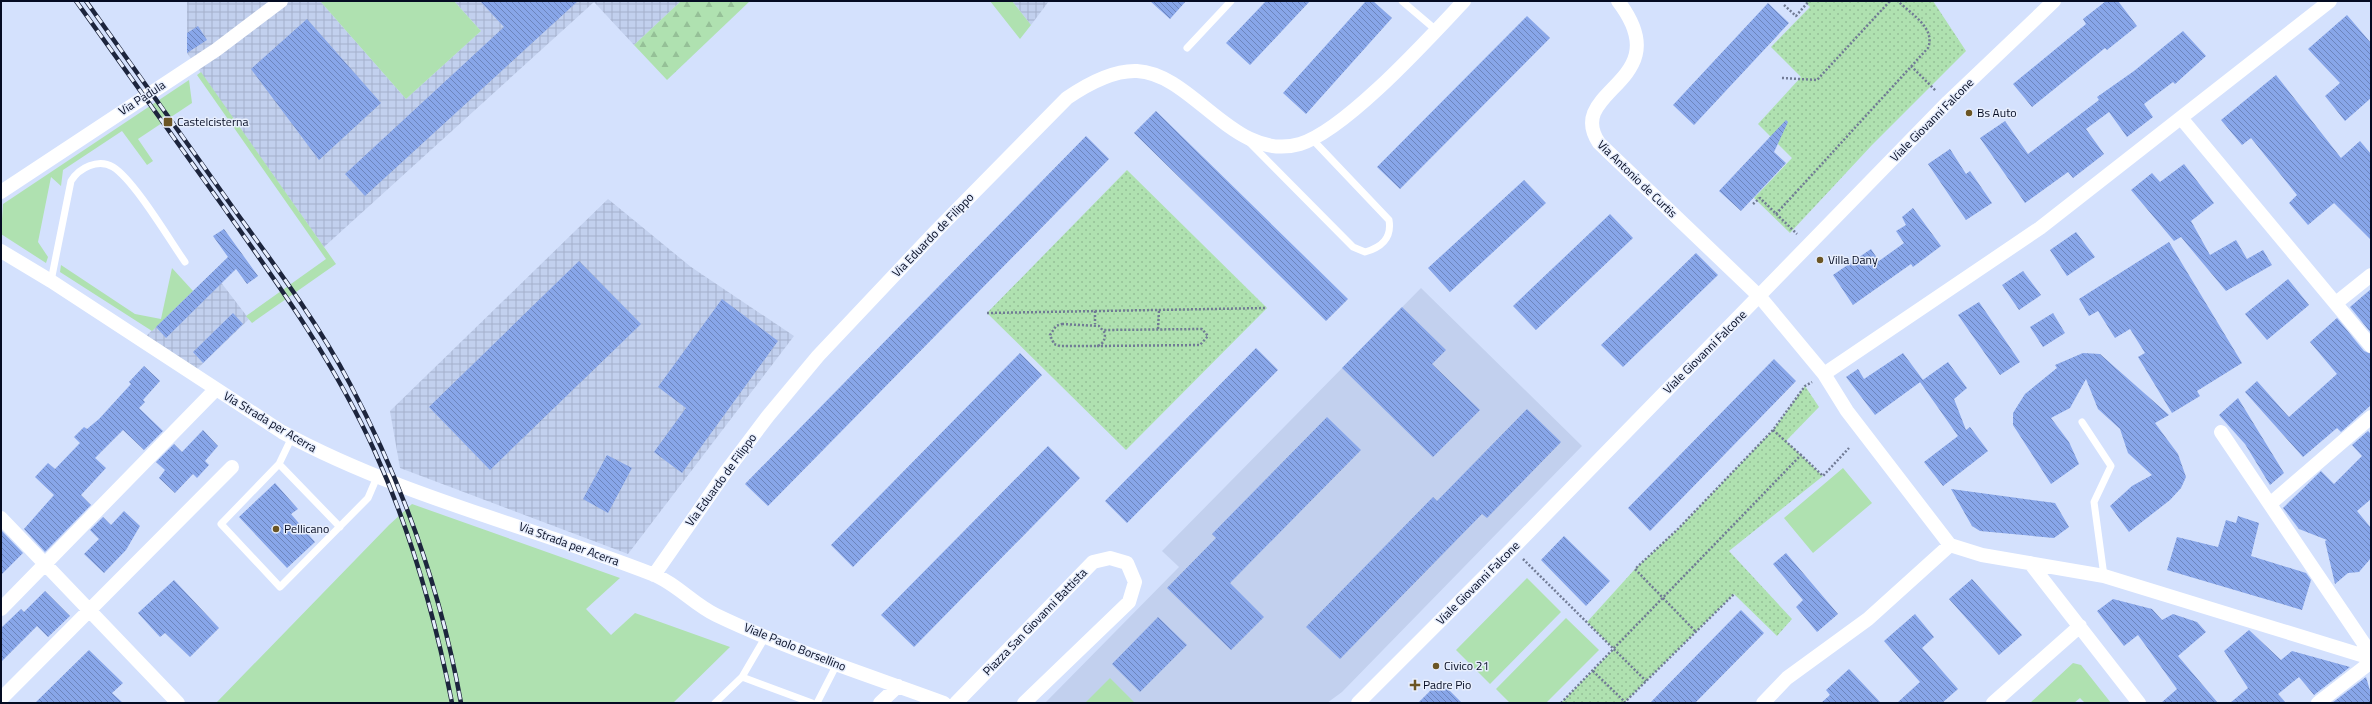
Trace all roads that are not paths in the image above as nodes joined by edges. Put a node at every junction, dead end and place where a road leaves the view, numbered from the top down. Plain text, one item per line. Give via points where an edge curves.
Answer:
1 (281, 1) edge
2 (1231, 1) edge
3 (1402, 1) edge
4 (1464, 1) edge
5 (1618, 1) edge
6 (2054, 1) edge
7 (2330, 1) edge
8 (1436, 30) junction
9 (1187, 48) dead end
10 (2181, 118) junction
11 (1242, 135) junction
12 (1312, 139) junction
13 (1, 192) edge
14 (1, 251) edge
15 (185, 262) dead end
16 (2371, 275) edge
17 (51, 281) junction
18 (1760, 298) junction
19 (2336, 303) junction
20 (2371, 346) edge
21 (1824, 374) junction
22 (216, 389) junction
23 (2371, 418) edge
24 (2082, 422) dead end
25 (2221, 432) dead end
26 (292, 437) junction
27 (279, 464) junction
28 (232, 467) dead end
29 (377, 477) junction
30 (2270, 504) junction
31 (1, 518) edge
32 (340, 527) junction
33 (1950, 545) junction
34 (46, 563) junction
35 (2030, 563) junction
36 (654, 575) junction
37 (2104, 576) junction
38 (1, 609) edge
39 (88, 609) junction
40 (2080, 626) junction
41 (766, 636) junction
42 (2371, 654) edge
43 (2371, 658) edge
44 (2371, 662) edge
45 (837, 664) junction
46 (742, 677) junction
47 (898, 686) junction
48 (1, 699) edge
49 (178, 703) edge
50 (715, 703) edge
51 (812, 703) edge
52 (816, 703) edge
53 (880, 703) edge
54 (944, 703) edge
55 (956, 703) edge
56 (1024, 703) edge
57 (1358, 703) edge
58 (1763, 703) edge
59 (1993, 703) edge
60 (2139, 703) edge
61 (2318, 703) edge

1 - 13 street, Via Padula via 216,50
2 - 9 lane
3 - 8 lane
4 - 8 street
5 - 18 street, Via Antonio de Curtis via 1630,17 1636,32 1635,60 1629,72 1598,105 1591,125 1593,135
6 - 18 street, Viale Giovanni Falcone via 1948,102
7 - 10 street
8 - 12 street via 1371,94
10 - 19 street
10 - 21 street via 2040,228
11 - 12 street, Via Eduardo de Filippo via 1258,143 1274,146 1287,146
11 - 12 lane via 1353,246 1365,252 1379,247 1390,230 1389,220
11 - 36 street, Via Eduardo de Filippo via 1171,84 1148,73 1123,72 1091,84 1067,98 941,225 818,356 725,473
14 - 17 street, Via Strada per Acerra
15 - 17 lane via 125,177 111,166 92,164 75,174 71,181
16 - 19 street
17 - 22 street, Via Strada per Acerra
18 - 21 street, Via Antonio de Curtis
18 - 57 street, Viale Giovanni Falcone
19 - 20 street
21 - 33 street, Via Antonio de Curtis via 1847,411
22 - 26 street, Via Strada per Acerra
22 - 34 street
23 - 30 street
24 - 37 lane via 2111,466 2094,502
25 - 30 street
26 - 27 lane
26 - 29 street, Via Strada per Acerra via 314,450
27 - 32 lane
27 - 32 lane via 221,524 280,587
28 - 39 street
29 - 32 lane via 368,498
29 - 36 street, Via Strada per Acerra
30 - 42 street
31 - 34 street
33 - 35 street via 1982,555
33 - 58 street via 1868,620 1787,678
34 - 38 street
34 - 39 street
35 - 37 street
35 - 40 street
36 - 41 street, Viale Paolo Borsellino via 715,614
37 - 43 street
39 - 48 street
39 - 49 street
40 - 59 street
40 - 60 street
41 - 45 street, Viale Paolo Borsellino
41 - 46 lane
44 - 61 street
45 - 47 street, Viale Paolo Borsellino
45 - 52 lane
46 - 50 lane
46 - 51 lane
47 - 53 street
47 - 54 street, Viale Paolo Borsellino
55 - 56 street, Piazza San Giovanni Battista via 1093,562 1110,558 1127,563 1134,582 1129,602

